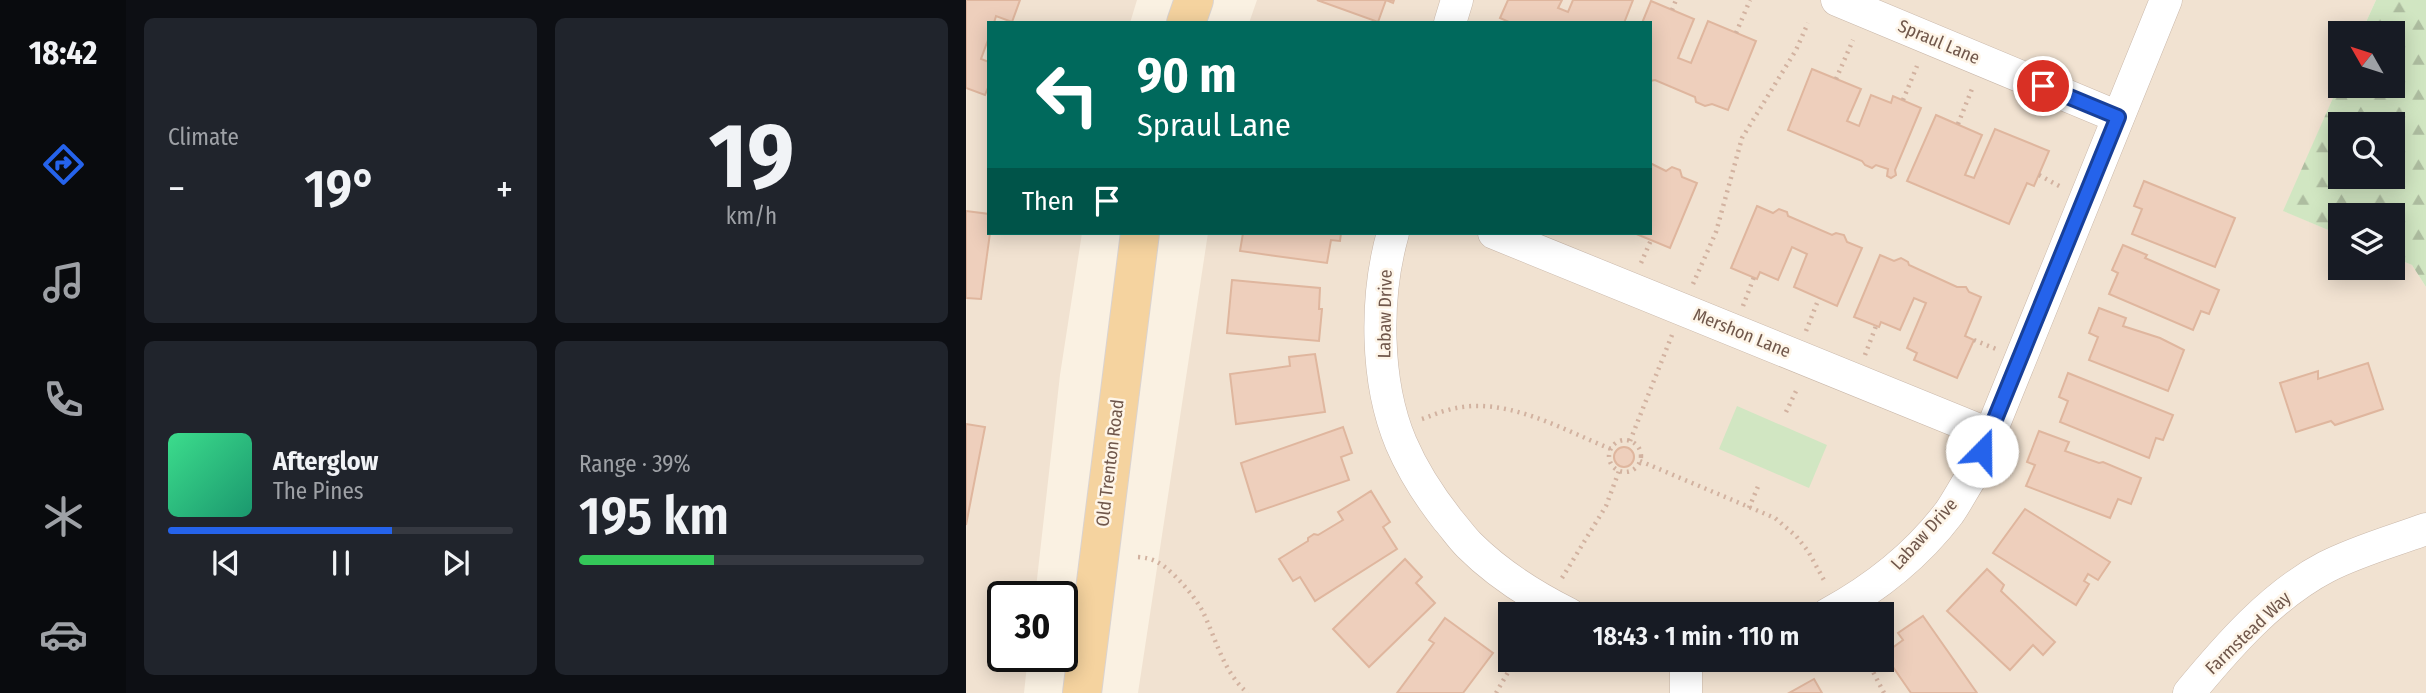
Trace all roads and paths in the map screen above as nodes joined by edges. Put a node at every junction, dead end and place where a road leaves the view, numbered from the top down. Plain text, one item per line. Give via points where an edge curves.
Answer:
1 (1194, 0) edge
2 (1457, 0) edge
3 (1676, 0) edge
4 (1750, 0) edge
5 (1837, 0) edge
6 (2166, 0) edge
7 (1672, 10) dead end
8 (1187, 21) edge
9 (1451, 21) edge
10 (1808, 23) dead end
11 (1736, 33) dead end
12 (1853, 40) dead end
13 (1917, 66) dead end
14 (1836, 79) dead end
15 (1972, 89) dead end
16 (1903, 100) dead end
17 (2118, 117) junction
18 (1958, 124) dead end
19 (2039, 175) dead end
20 (2062, 187) dead end
21 (1140, 235) edge
22 (1392, 235) edge
23 (1499, 235) edge
24 (1651, 240) dead end
25 (1641, 264) dead end
26 (1754, 277) dead end
27 (1693, 285) dead end
28 (1819, 298) dead end
29 (1743, 307) dead end
30 (1876, 326) dead end
31 (1673, 332) dead end
32 (1806, 332) dead end
33 (1974, 340) dead end
34 (1996, 349) dead end
35 (1865, 356) dead end
36 (1798, 386) dead end
37 (1786, 412) dead end
38 (1422, 419) dead end
39 (1989, 434) junction
40 (1630, 441) junction
41 (1611, 449) junction
42 (1640, 461) junction
43 (1619, 471) junction
44 (1759, 484) dead end
45 (1749, 508) junction
46 (2426, 528) edge
47 (1138, 557) dead end
48 (1560, 580) dead end
49 (1827, 600) edge
50 (1546, 602) edge
51 (1508, 672) edge
52 (1686, 672) edge
53 (1873, 672) edge
54 (1082, 693) edge
55 (1248, 693) edge
56 (1496, 693) edge
57 (1686, 693) edge
58 (1884, 693) edge
59 (2189, 693) edge

1 - 8 main road
2 - 9 street
3 - 7 path
4 - 11 path
5 - 17 street, Spraul Lane
6 - 17 street, Labaw Drive
10 - 27 path via 1742,138 1716,232
12 - 14 path
13 - 16 path
15 - 18 path
17 - 39 street, Labaw Drive
19 - 20 path
21 - 54 main road, Old Trenton Road
22 - 50 street, Labaw Drive via 1381,302 1381,344 1401,442 1423,487 1468,545 1499,572
23 - 39 street, Mershon Lane
24 - 25 path
26 - 29 path
28 - 32 path
30 - 35 path
31 - 40 path
33 - 34 path
36 - 37 path
38 - 41 path via 1450,409 1498,407
39 - 49 street, Labaw Drive via 1975,471 1948,513 1900,564 1862,596
40 - 41 path
40 - 42 path via 1640,452
41 - 43 path via 1611,464
42 - 43 path via 1633,470
42 - 45 path
43 - 48 path via 1606,506
44 - 45 path
45 - 49 path via 1775,519 1796,536 1808,551
46 - 59 street, Farmstead Way via 2326,567 2274,602
47 - 55 path via 1162,564 1186,586 1202,610 1224,662
51 - 56 path
52 - 57 street
53 - 58 path

